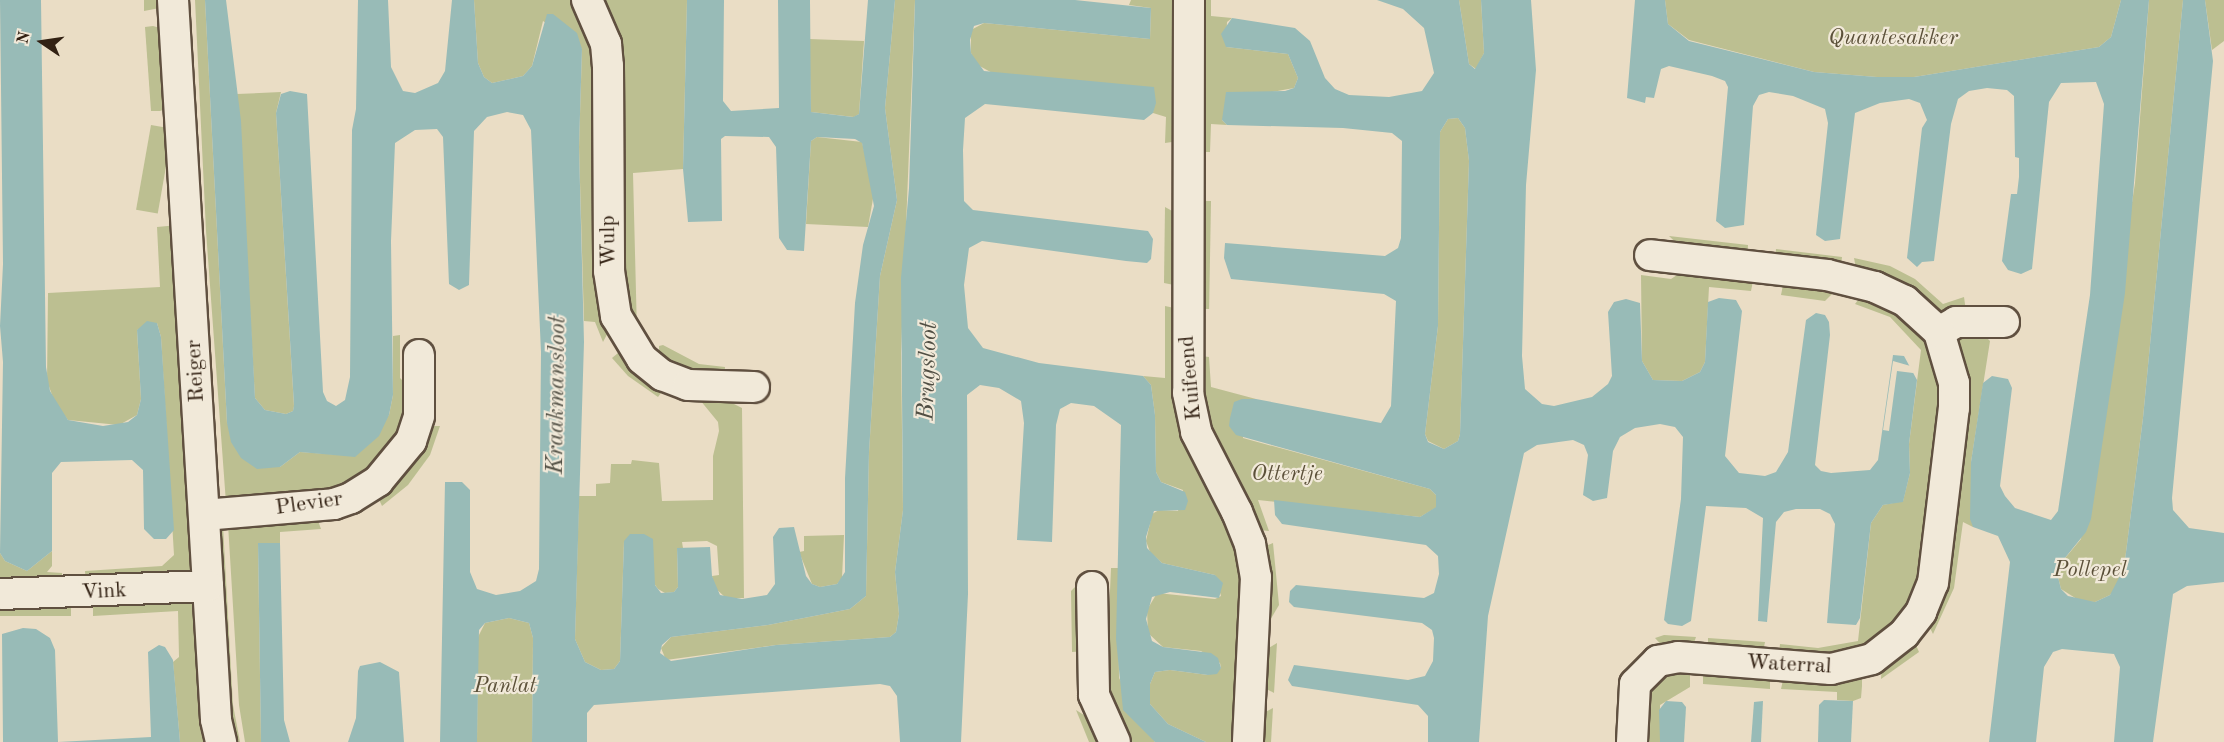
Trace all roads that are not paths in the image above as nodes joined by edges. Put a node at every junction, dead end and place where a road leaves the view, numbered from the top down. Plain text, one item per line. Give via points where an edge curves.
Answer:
1 (173, 0) edge
2 (587, 0) edge
3 (1189, 0) edge
4 (1650, 255) dead end
5 (2004, 322) dead end
6 (1939, 333) junction
7 (419, 355) dead end
8 (754, 387) dead end
9 (204, 515) junction
10 (208, 586) junction
11 (1092, 587) dead end
12 (0, 594) edge
13 (221, 742) edge
14 (1115, 742) edge
15 (1248, 742) edge
16 (1632, 742) edge

1 - 9 street, Reiger
2 - 8 street, Wulp via 606,44 609,271 616,316 642,359 662,375 688,385
3 - 15 street, Kuifeend via 1188,393 1196,432 1237,512 1250,544 1256,577
4 - 6 street via 1827,275 1875,286 1905,301
5 - 6 street via 1956,322
6 - 16 street, Waterral via 1954,383 1954,408 1934,584 1921,612 1904,634 1872,659 1854,666 1774,666 1678,657 1658,662 1635,684
7 - 9 street, Plevier via 419,416 411,441 378,481 334,504
9 - 10 street, Reiger
10 - 12 street, Vink
10 - 13 street, Reiger via 216,720
11 - 14 street via 1094,695 1108,734

